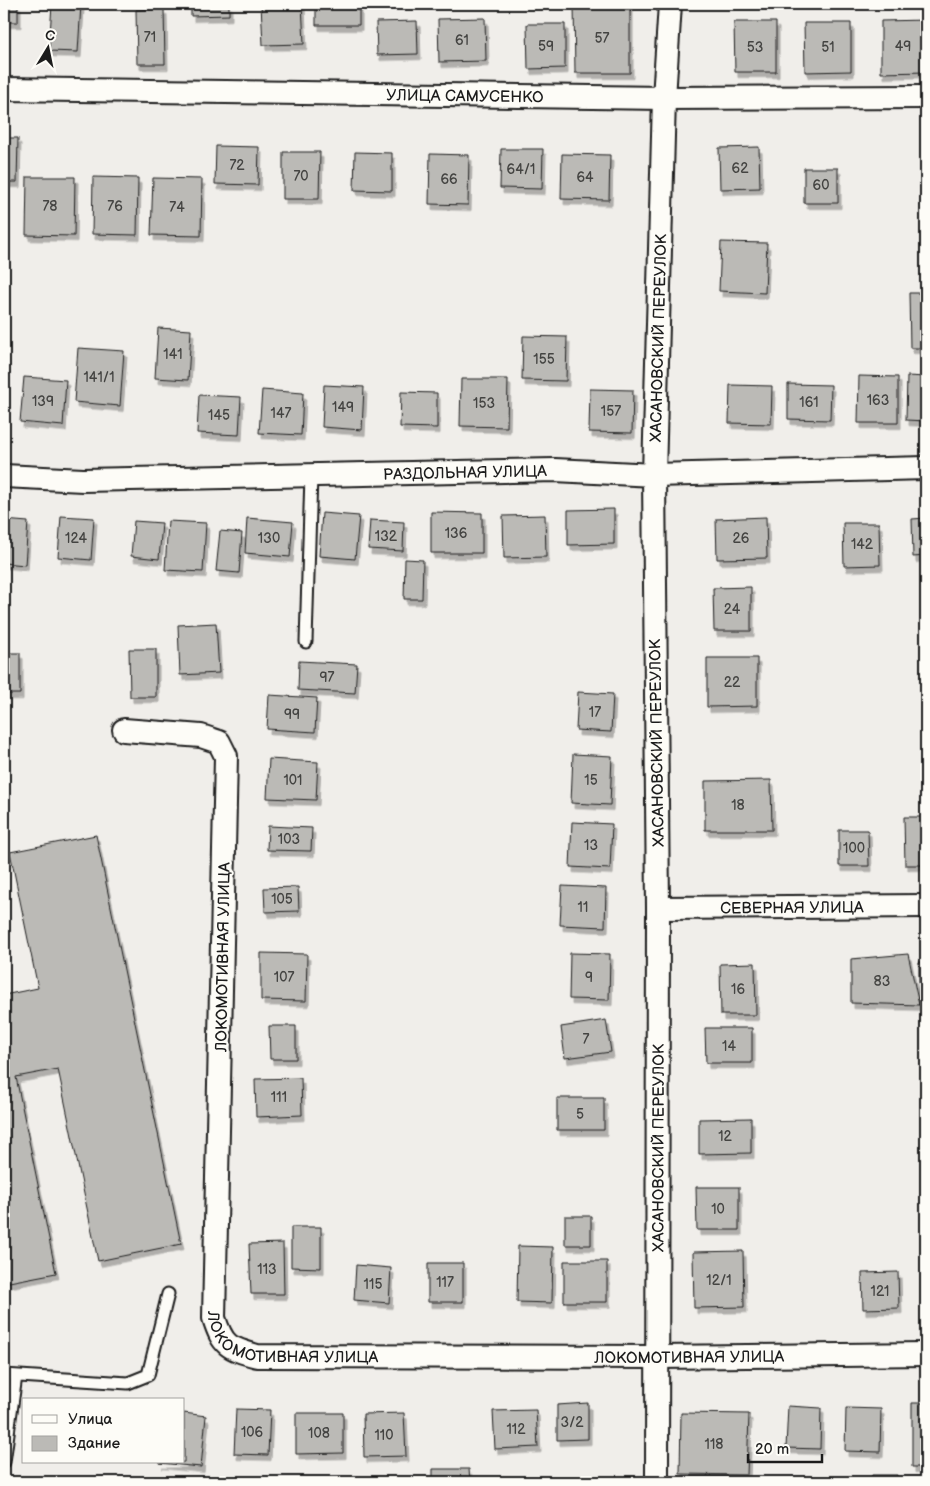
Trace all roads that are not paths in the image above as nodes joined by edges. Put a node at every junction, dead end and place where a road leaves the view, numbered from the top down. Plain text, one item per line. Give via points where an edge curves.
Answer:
1 (670, 4) edge
2 (4, 89) edge
3 (664, 98) junction
4 (926, 98) edge
5 (926, 468) edge
6 (654, 475) junction
7 (4, 476) edge
8 (311, 476) junction
9 (306, 642) dead end
10 (124, 730) dead end
11 (926, 906) edge
12 (658, 908) junction
13 (168, 1294) dead end
14 (926, 1354) edge
15 (657, 1357) junction
16 (4, 1375) edge
17 (16, 1376) junction
18 (4, 1462) edge
19 (657, 1482) edge

1 - 3 street, ХАСАНОВСКИЙ ПЕРЕУЛОК
2 - 3 street, УЛИЦА САМУСЕНКО
3 - 4 street, УЛИЦА САМУСЕНКО
3 - 6 street, ХАСАНОВСКИЙ ПЕРЕУЛОК
5 - 6 street, РАЗДОЛЬНАЯ УЛИЦА
6 - 8 street, РАЗДОЛЬНАЯ УЛИЦА via 555,470
6 - 12 street, ХАСАНОВСКИЙ ПЕРЕУЛОК
7 - 8 street, РАЗДОЛЬНАЯ УЛИЦА via 82,480
8 - 9 lane
10 - 15 street, ЛОКОМОТИВНАЯ УЛИЦА via 201,736 219,742 226,756 214,1318 220,1338 235,1350 257,1356
11 - 12 street, СЕВЕРНАЯ УЛИЦА
12 - 15 street, ХАСАНОВСКИЙ ПЕРЕУЛОК
13 - 17 lane via 148,1375 128,1383
14 - 15 street, ЛОКОМОТИВНАЯ УЛИЦА
15 - 19 street, ХАСАНОВСКИЙ ПЕРЕУЛОК
16 - 17 lane
17 - 18 lane

